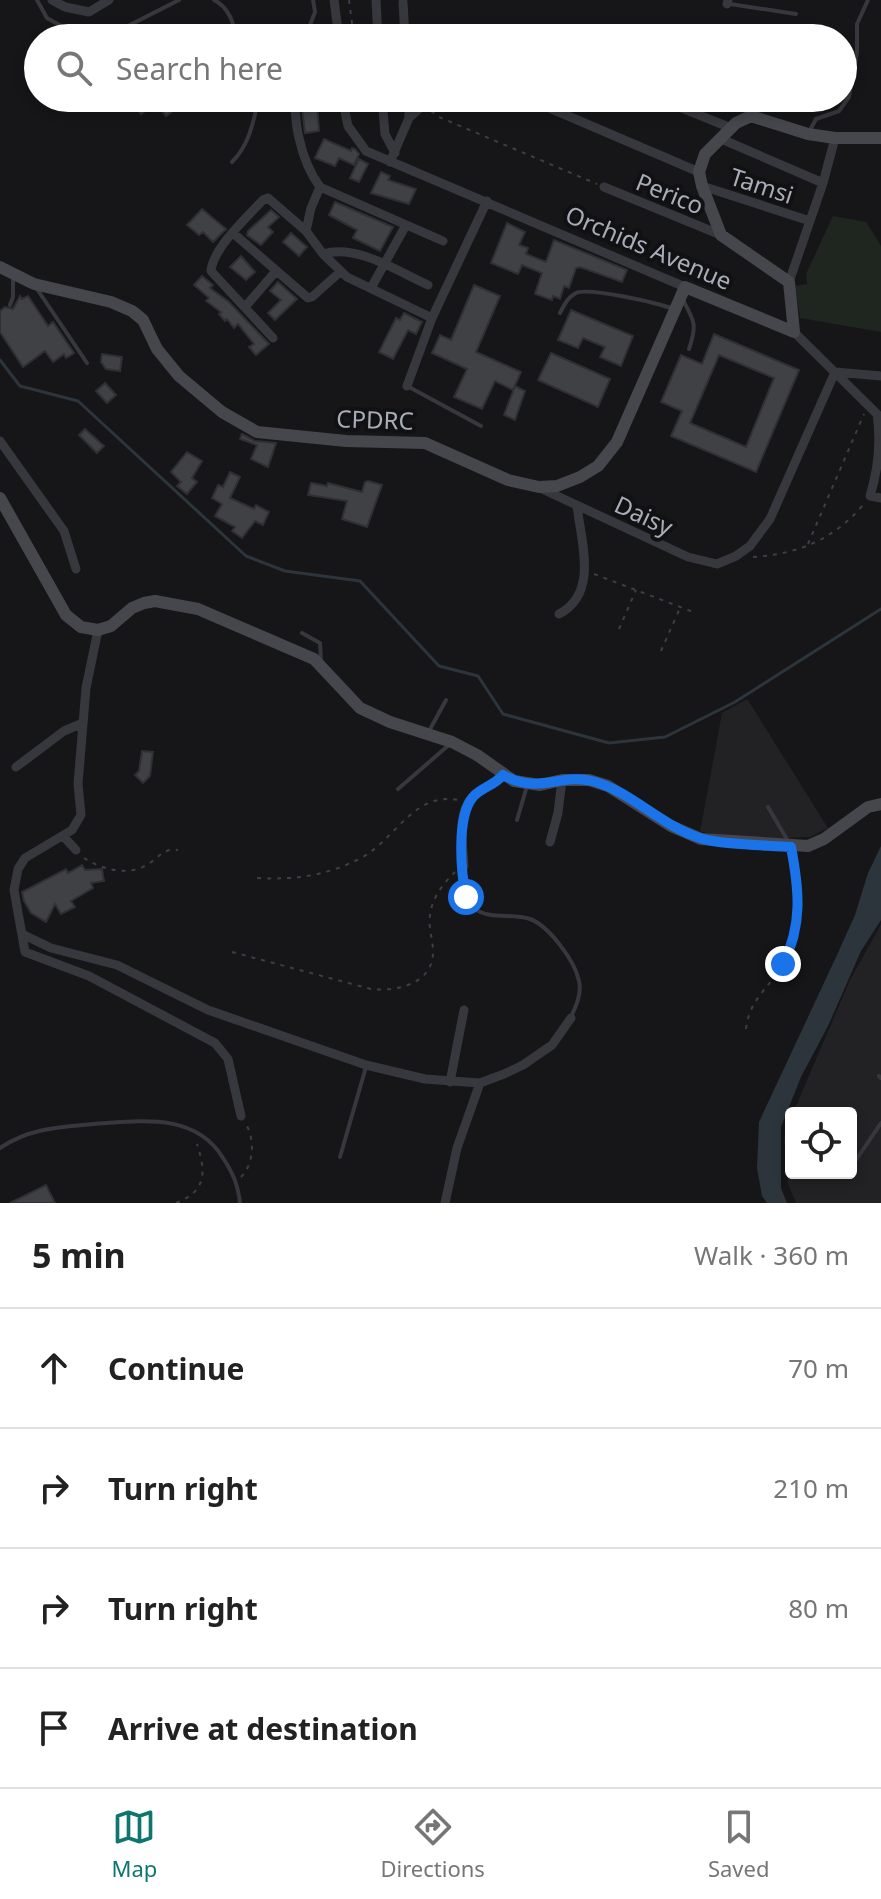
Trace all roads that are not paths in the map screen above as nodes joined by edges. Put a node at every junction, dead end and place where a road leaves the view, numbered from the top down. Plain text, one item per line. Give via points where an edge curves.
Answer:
1 (37, 0) edge
2 (52, 0) edge
3 (109, 0) edge
4 (179, 0) edge
5 (214, 0) edge
6 (313, 0) edge
7 (334, 0) edge
8 (376, 0) edge
9 (868, 0) edge
10 (403, 2) edge
11 (728, 2) edge
12 (796, 14) dead end
13 (58, 24) edge
14 (132, 24) edge
15 (234, 24) edge
16 (310, 24) edge
17 (337, 24) edge
18 (377, 24) edge
19 (404, 24) edge
20 (857, 24) edge
21 (857, 24) edge
22 (857, 52) edge
23 (256, 112) edge
24 (296, 112) edge
25 (345, 112) edge
26 (383, 112) edge
27 (409, 112) edge
28 (416, 112) edge
29 (559, 112) edge
30 (692, 112) edge
31 (836, 112) edge
32 (409, 118) junction
33 (731, 128) junction
34 (808, 134) junction
35 (719, 138) junction
36 (835, 138) junction
37 (881, 138) edge
38 (392, 158) junction
39 (232, 162) dead end
40 (699, 172) junction
41 (823, 183) junction
42 (702, 186) junction
43 (320, 187) junction
44 (604, 187) road end
45 (487, 201) junction
46 (810, 221) junction
47 (406, 225) junction
48 (306, 231) junction
49 (233, 233) junction
50 (721, 235) junction
51 (443, 241) dead end
52 (323, 254) junction
53 (384, 265) junction
54 (0, 267) edge
55 (276, 271) junction
56 (340, 272) junction
57 (12, 275) junction
58 (789, 282) junction
59 (34, 284) junction
60 (428, 285) dead end
61 (371, 288) junction
62 (683, 292) junction
63 (10, 305) dead end
64 (245, 307) junction
65 (675, 310) junction
66 (560, 313) dead end
67 (432, 318) junction
68 (794, 332) junction
69 (273, 338) dead end
70 (689, 349) dead end
71 (87, 363) dead end
72 (835, 372) junction
73 (881, 376) edge
74 (407, 386) joint
75 (879, 414) edge
76 (481, 426) dead end
77 (0, 441) edge
78 (880, 459) edge
79 (539, 487) junction
80 (876, 497) edge
81 (0, 498) edge
82 (577, 506) junction
83 (76, 569) dead end
84 (559, 614) dead end
85 (98, 630) junction
86 (302, 633) dead end
87 (321, 663) junction
88 (446, 700) dead end
89 (83, 723) junction
90 (427, 735) junction
91 (452, 742) junction
92 (16, 767) dead end
93 (503, 775) junction
94 (562, 780) junction
95 (528, 784) junction
96 (398, 789) dead end
97 (881, 804) edge
98 (768, 807) dead end
99 (517, 820) dead end
100 (63, 836) junction
101 (550, 842) dead end
102 (791, 847) junction
103 (76, 850) road end
104 (464, 866) joint
105 (24, 935) junction
106 (464, 1010) dead end
107 (571, 1018) joint
108 (366, 1065) junction
109 (450, 1082) junction
110 (480, 1083) junction
111 (241, 1116) road end
112 (881, 1123) edge
113 (0, 1148) edge
114 (340, 1157) dead end
115 (857, 1159) edge
116 (240, 1203) edge
117 (445, 1203) edge

1 - 13 lane via 47,18
2 - 3 street via 89,12
4 - 14 lane
5 - 15 lane
6 - 16 lane
7 - 17 street
8 - 18 street
9 - 21 lane
10 - 19 street
11 - 12 lane
20 - 22 lane
23 - 39 lane via 242,152
24 - 43 street via 298,136
25 - 38 street, Orchids Avenue via 366,151
26 - 38 street
27 - 32 street
28 - 32 street
29 - 40 street
30 - 33 street
31 - 34 lane via 816,119
32 - 38 street
33 - 34 street via 751,116
33 - 35 street
34 - 36 street
35 - 40 street
35 - 41 street
36 - 37 street
36 - 41 street
38 - 45 street, Orchids Avenue
40 - 42 street
41 - 46 street
42 - 46 street, Tamsi
42 - 50 street
43 - 47 street
43 - 48 street
44 - 50 street, Perico
45 - 62 street, Orchids Avenue
45 - 67 street
46 - 58 street
47 - 51 street
47 - 53 street
48 - 49 street via 268,198
48 - 52 street
49 - 55 street
49 - 64 street via 211,271
50 - 58 street
52 - 53 street via 344,250
52 - 56 street
53 - 60 street
53 - 61 street
54 - 57 street, CPDRC
55 - 56 street via 308,298
55 - 64 street
56 - 61 street
57 - 59 street, CPDRC
57 - 63 lane
58 - 68 street
59 - 71 lane
59 - 79 street, CPDRC via 132,311 143,320 173,371 222,412 257,432 425,443 508,480
61 - 67 street
62 - 65 street, CPDRC
62 - 68 street, Orchids Avenue
62 - 70 lane via 695,329
64 - 69 street
65 - 66 lane via 583,291 569,298
65 - 79 street, CPDRC via 608,456 571,482
67 - 74 street
68 - 72 street
72 - 73 street
72 - 75 street
72 - 82 street, Daisy via 770,519 736,556 717,564 688,557
74 - 76 lane
75 - 78 street
77 - 83 street via 64,531
78 - 80 street
79 - 82 street, Daisy
81 - 85 street via 66,615 81,627
82 - 84 street via 586,570 573,604
85 - 87 street via 144,603 178,604 214,614
85 - 89 street
86 - 87 lane via 320,643
87 - 90 street via 360,708
88 - 90 lane
89 - 92 street
89 - 100 street via 81,815
90 - 91 street
91 - 93 street
91 - 96 lane
93 - 95 street
93 - 104 street via 469,803 462,821
94 - 95 street
94 - 101 street
94 - 102 street via 608,786 701,839
95 - 99 lane
97 - 102 street via 868,807 824,839
98 - 102 lane
100 - 103 street
100 - 105 street via 25,858 18,869 14,890
104 - 107 lane via 466,897 475,910 530,919 556,941 580,981
105 - 108 street via 51,948 117,965 208,1010
105 - 111 street via 25,952 89,976 215,1043 228,1059
106 - 109 street
107 - 110 street via 537,1056
108 - 109 street
108 - 114 lane
109 - 110 street
110 - 117 street
112 - 115 lane
113 - 116 lane via 43,1129 167,1122 190,1128 218,1150 236,1180

